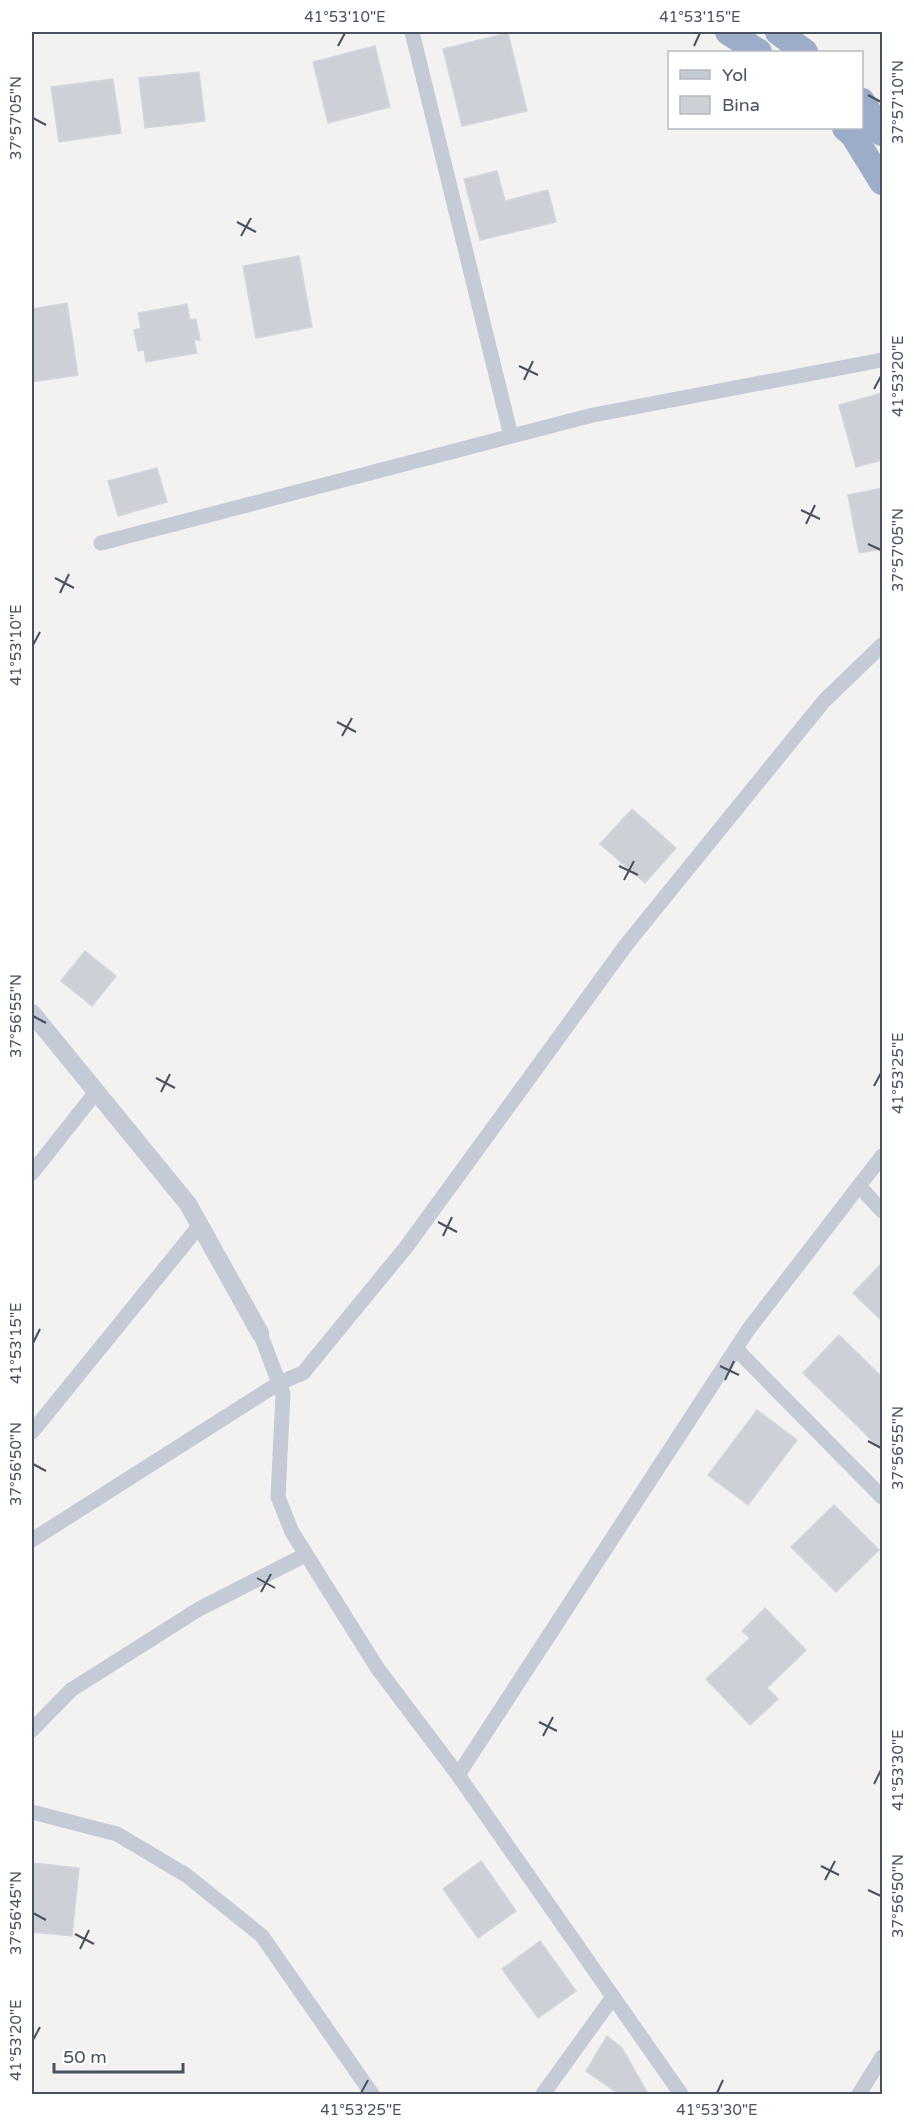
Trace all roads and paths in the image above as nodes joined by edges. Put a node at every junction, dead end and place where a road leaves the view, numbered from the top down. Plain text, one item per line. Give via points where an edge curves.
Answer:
1 (412, 32) edge
2 (728, 32) edge
3 (778, 32) edge
4 (757, 51) edge
5 (804, 51) edge
6 (863, 104) edge
7 (846, 129) edge
8 (882, 133) edge
9 (882, 182) edge
10 (882, 360) edge
11 (511, 436) junction
12 (101, 543) dead end
13 (882, 645) edge
14 (32, 1013) edge
15 (96, 1092) junction
16 (882, 1156) edge
17 (32, 1173) edge
18 (860, 1187) junction
19 (882, 1211) edge
20 (200, 1226) junction
21 (260, 1333) joint
22 (736, 1348) junction
23 (279, 1383) junction
24 (32, 1432) edge
25 (882, 1497) edge
26 (32, 1540) edge
27 (305, 1555) junction
28 (32, 1730) edge
29 (458, 1774) junction
30 (32, 1812) edge
31 (613, 1997) junction
32 (882, 2057) edge
33 (372, 2094) edge
34 (543, 2094) edge
35 (681, 2094) edge
36 (859, 2094) edge

1 - 11 street
2 - 4 highway
3 - 5 highway
6 - 8 highway
7 - 9 highway
10 - 11 street via 593,415
11 - 12 street
13 - 23 street via 824,701 626,945 407,1246 303,1373
14 - 15 street
15 - 17 street
15 - 20 street via 188,1204
16 - 18 street
18 - 19 street
18 - 22 street
20 - 21 street
20 - 24 street
21 - 23 street
22 - 25 street
22 - 29 street
23 - 26 street
23 - 27 street via 283,1394 278,1497
27 - 28 street via 199,1609 81,1684
27 - 29 street via 378,1669
29 - 31 street
30 - 33 street via 117,1834 186,1875 262,1936
31 - 34 street
31 - 35 street
32 - 36 street

